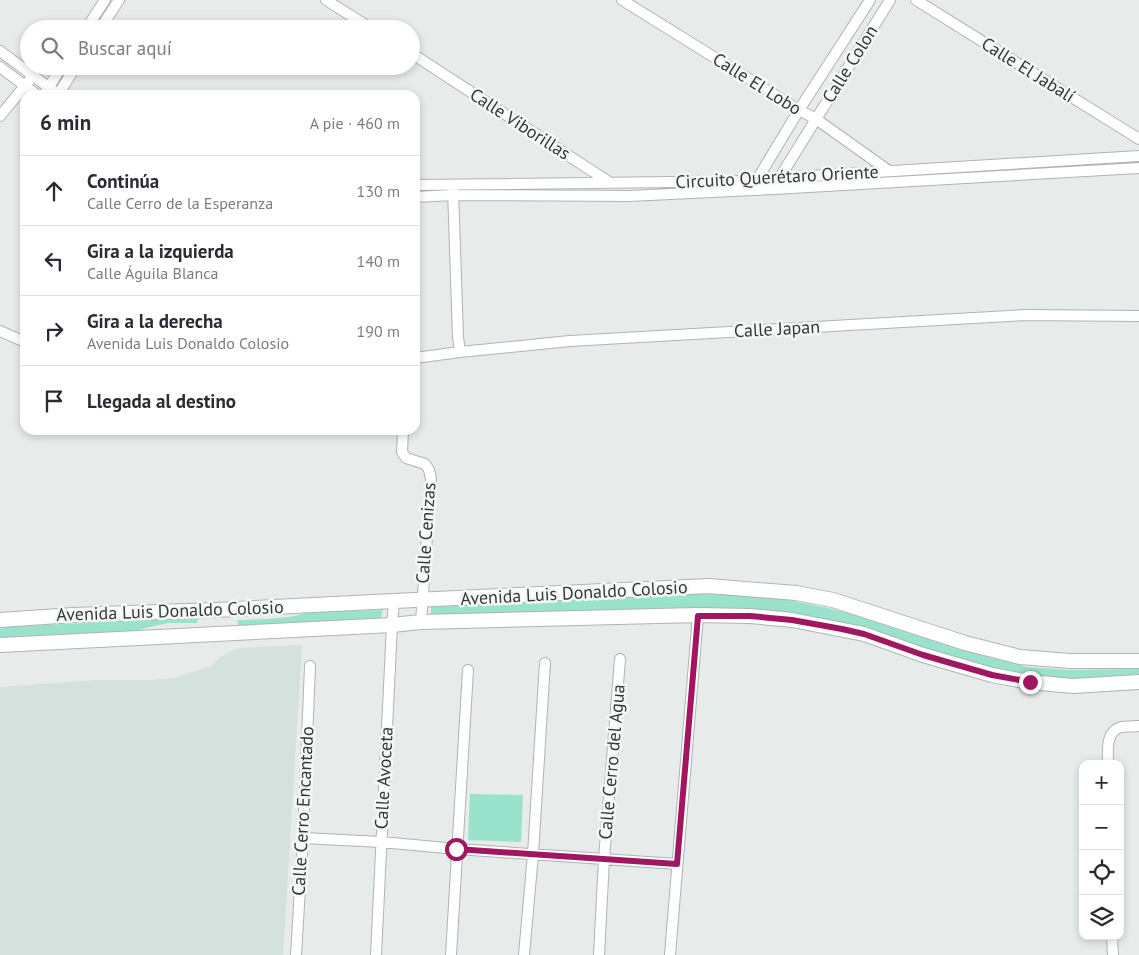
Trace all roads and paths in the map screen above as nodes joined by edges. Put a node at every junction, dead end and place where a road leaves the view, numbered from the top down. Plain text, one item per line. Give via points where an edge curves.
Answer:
1 (105, 0) edge
2 (118, 0) edge
3 (326, 0) edge
4 (622, 0) edge
5 (870, 0) edge
6 (890, 0) edge
7 (916, 0) edge
8 (92, 20) edge
9 (106, 20) edge
10 (358, 20) edge
11 (0, 51) edge
12 (420, 59) edge
13 (20, 66) edge
14 (0, 68) edge
15 (56, 75) edge
16 (70, 75) edge
17 (33, 76) joint
18 (24, 85) junction
19 (20, 90) edge
20 (20, 90) edge
21 (30, 90) edge
22 (45, 90) edge
23 (47, 90) edge
24 (61, 90) edge
25 (799, 110) junction
26 (0, 116) edge
27 (816, 119) junction
28 (1139, 139) edge
29 (1139, 156) edge
30 (1139, 168) edge
31 (889, 171) junction
32 (778, 178) junction
33 (610, 182) junction
34 (453, 184) junction
35 (420, 185) edge
36 (754, 185) junction
37 (774, 189) junction
38 (452, 196) junction
39 (629, 196) junction
40 (420, 197) edge
41 (1139, 316) edge
42 (0, 331) edge
43 (20, 340) edge
44 (460, 352) junction
45 (420, 357) edge
46 (403, 435) edge
47 (394, 600) junction
48 (422, 600) junction
49 (698, 616) junction
50 (0, 620) edge
51 (421, 622) junction
52 (392, 625) junction
53 (0, 645) edge
54 (620, 660) dead end
55 (1139, 661) edge
56 (545, 663) dead end
57 (310, 666) dead end
58 (468, 670) dead end
59 (1139, 682) edge
60 (1138, 726) edge
61 (1108, 760) edge
62 (303, 838) junction
63 (381, 842) junction
64 (456, 849) junction
65 (533, 854) junction
66 (604, 858) junction
67 (677, 864) junction
68 (1112, 940) edge
69 (296, 955) edge
70 (376, 955) edge
71 (451, 955) edge
72 (524, 955) edge
73 (599, 955) edge
74 (670, 955) edge
75 (1113, 955) edge

1 - 8 street
2 - 9 street
3 - 10 street
4 - 25 street, Calle El Lobo
5 - 25 street, Calle Colon
6 - 27 street, Calle Colon
7 - 28 street, Calle El Jabalí
11 - 13 street
12 - 33 street, Calle Viborillas
14 - 18 street
15 - 23 street
16 - 24 street
17 - 18 street
17 - 22 street
18 - 19 street
18 - 21 street
20 - 26 street
25 - 27 street, Calle El Lobo
25 - 36 street, Calle Colon
27 - 31 street, Calle El Lobo
27 - 32 street, Calle Colon
29 - 31 street, Circuito Querétaro Oriente
30 - 37 street, Circuito Querétaro Oriente
31 - 32 street, Circuito Querétaro Oriente
32 - 36 street, Circuito Querétaro Oriente
32 - 37 street, Calle Colon
33 - 34 street, Circuito Querétaro Oriente
33 - 36 street, Circuito Querétaro Oriente
33 - 39 street, Calle Viborillas
34 - 35 street, Circuito Querétaro Oriente
34 - 38 street
36 - 37 street, Circuito Querétaro Oriente
36 - 39 street, Circuito Querétaro Oriente
38 - 39 street, Circuito Querétaro Oriente
38 - 40 street, Circuito Querétaro Oriente
38 - 44 street
41 - 44 street, Calle Japan via 1015,316 570,341
42 - 43 street
44 - 45 street, Calle Japan
46 - 48 street, Calle Cenizas via 402,452 406,458 426,464 430,470
47 - 48 street, Avenida Luis Donaldo Colosio
47 - 50 street, Avenida Luis Donaldo Colosio
47 - 52 street, Calle Avoceta
48 - 51 street, Calle Cenizas
48 - 55 street, Avenida Luis Donaldo Colosio via 709,586 796,593 833,600 964,643 1020,657
49 - 51 street, Avenida Luis Donaldo Colosio
49 - 59 street, Avenida Luis Donaldo Colosio via 750,616 842,629 992,675 1030,682 1073,686
49 - 67 street
51 - 52 street, Avenida Luis Donaldo Colosio
52 - 53 street, Avenida Luis Donaldo Colosio
52 - 63 street, Calle Avoceta
54 - 66 street, Calle Cerro del Agua
56 - 65 street
57 - 62 street, Calle Cerro Encantado
58 - 64 street
60 - 61 street via 1113,731 1109,738
62 - 63 street
62 - 69 street, Calle Cerro Encantado
63 - 64 street
63 - 70 street, Calle Avoceta
64 - 65 street
64 - 71 street
65 - 66 street
65 - 72 street
66 - 67 street
66 - 73 street, Calle Cerro del Agua
67 - 74 street
68 - 75 street

